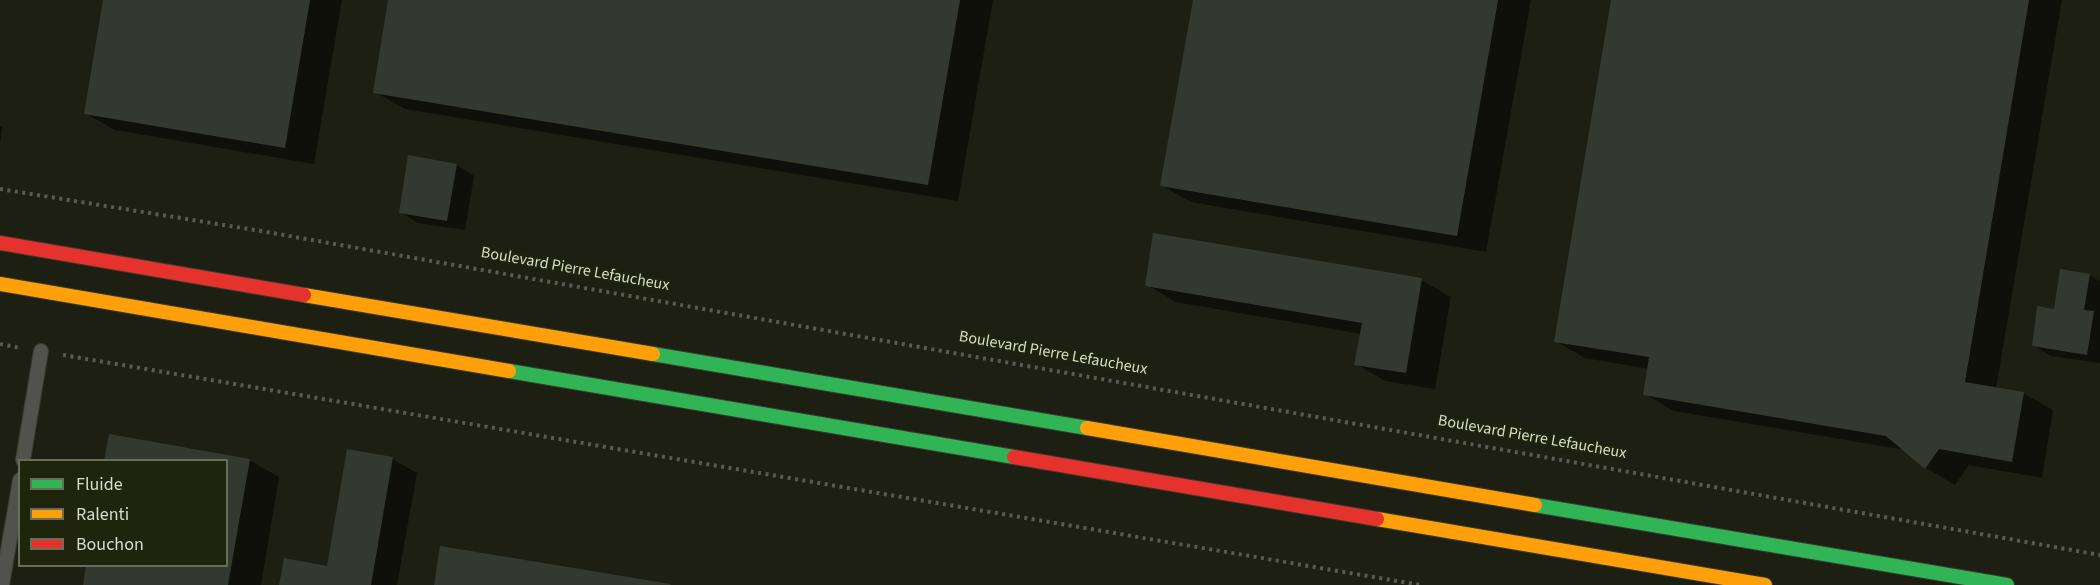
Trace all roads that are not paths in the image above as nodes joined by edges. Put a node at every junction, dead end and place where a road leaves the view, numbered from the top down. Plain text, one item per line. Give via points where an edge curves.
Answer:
1 (0, 243) edge
2 (0, 284) edge
3 (41, 351) road end
4 (23, 459) edge
5 (18, 492) edge
6 (2, 585) edge
7 (1765, 585) edge
8 (2007, 585) edge

1 - 8 main road
2 - 7 main road
3 - 4 lane
5 - 6 lane

